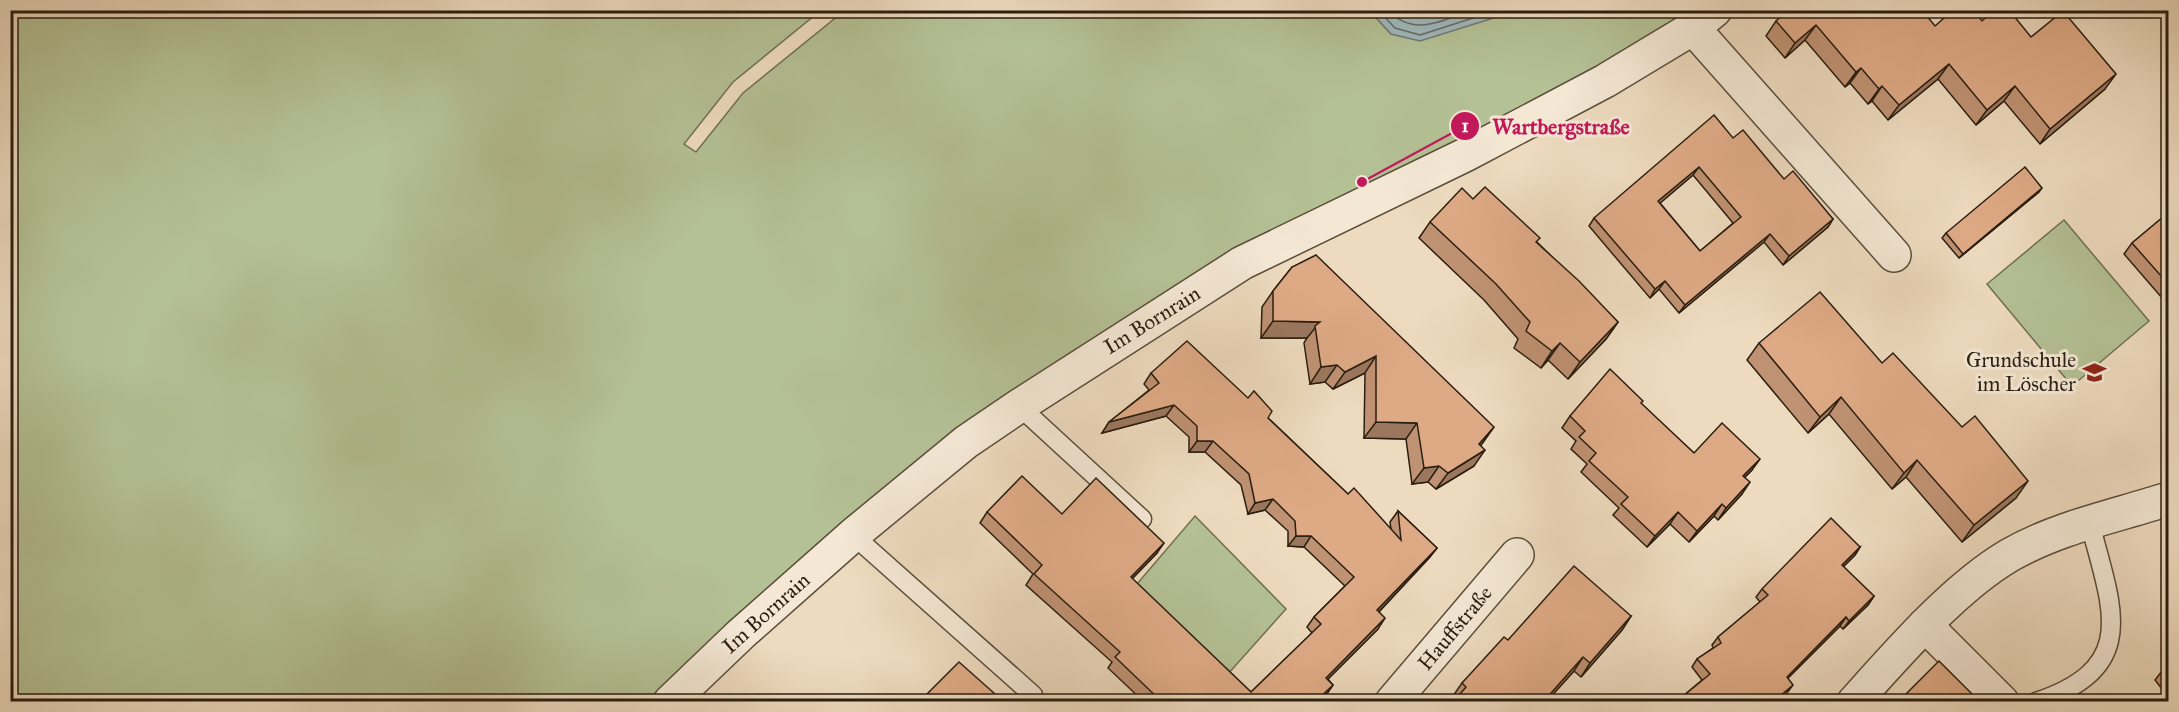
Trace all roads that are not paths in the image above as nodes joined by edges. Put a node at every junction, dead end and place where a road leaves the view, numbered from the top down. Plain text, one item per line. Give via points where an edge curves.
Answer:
1 (1704, 19) edge
2 (1894, 255) dead end
3 (1019, 406) junction
4 (2169, 499) edge
5 (1142, 519) edge
6 (2090, 523) junction
7 (853, 535) junction
8 (1517, 555) dead end
9 (1925, 625) junction
10 (1033, 695) dead end
11 (670, 702) edge
12 (1392, 702) edge
13 (1854, 702) edge
14 (2002, 702) edge
15 (2036, 702) edge

1 - 2 street
1 - 3 street, Im Bornrain via 1605,81 1465,155 1242,263
3 - 5 lane
3 - 7 street, Im Bornrain via 966,442
4 - 6 street
6 - 9 street via 2050,536 2009,556
6 - 15 lane via 2109,596 2113,630 2106,655 2083,680
7 - 10 lane
7 - 11 street, Im Bornrain
8 - 12 street, Hauffstraße
9 - 13 street
9 - 14 street

